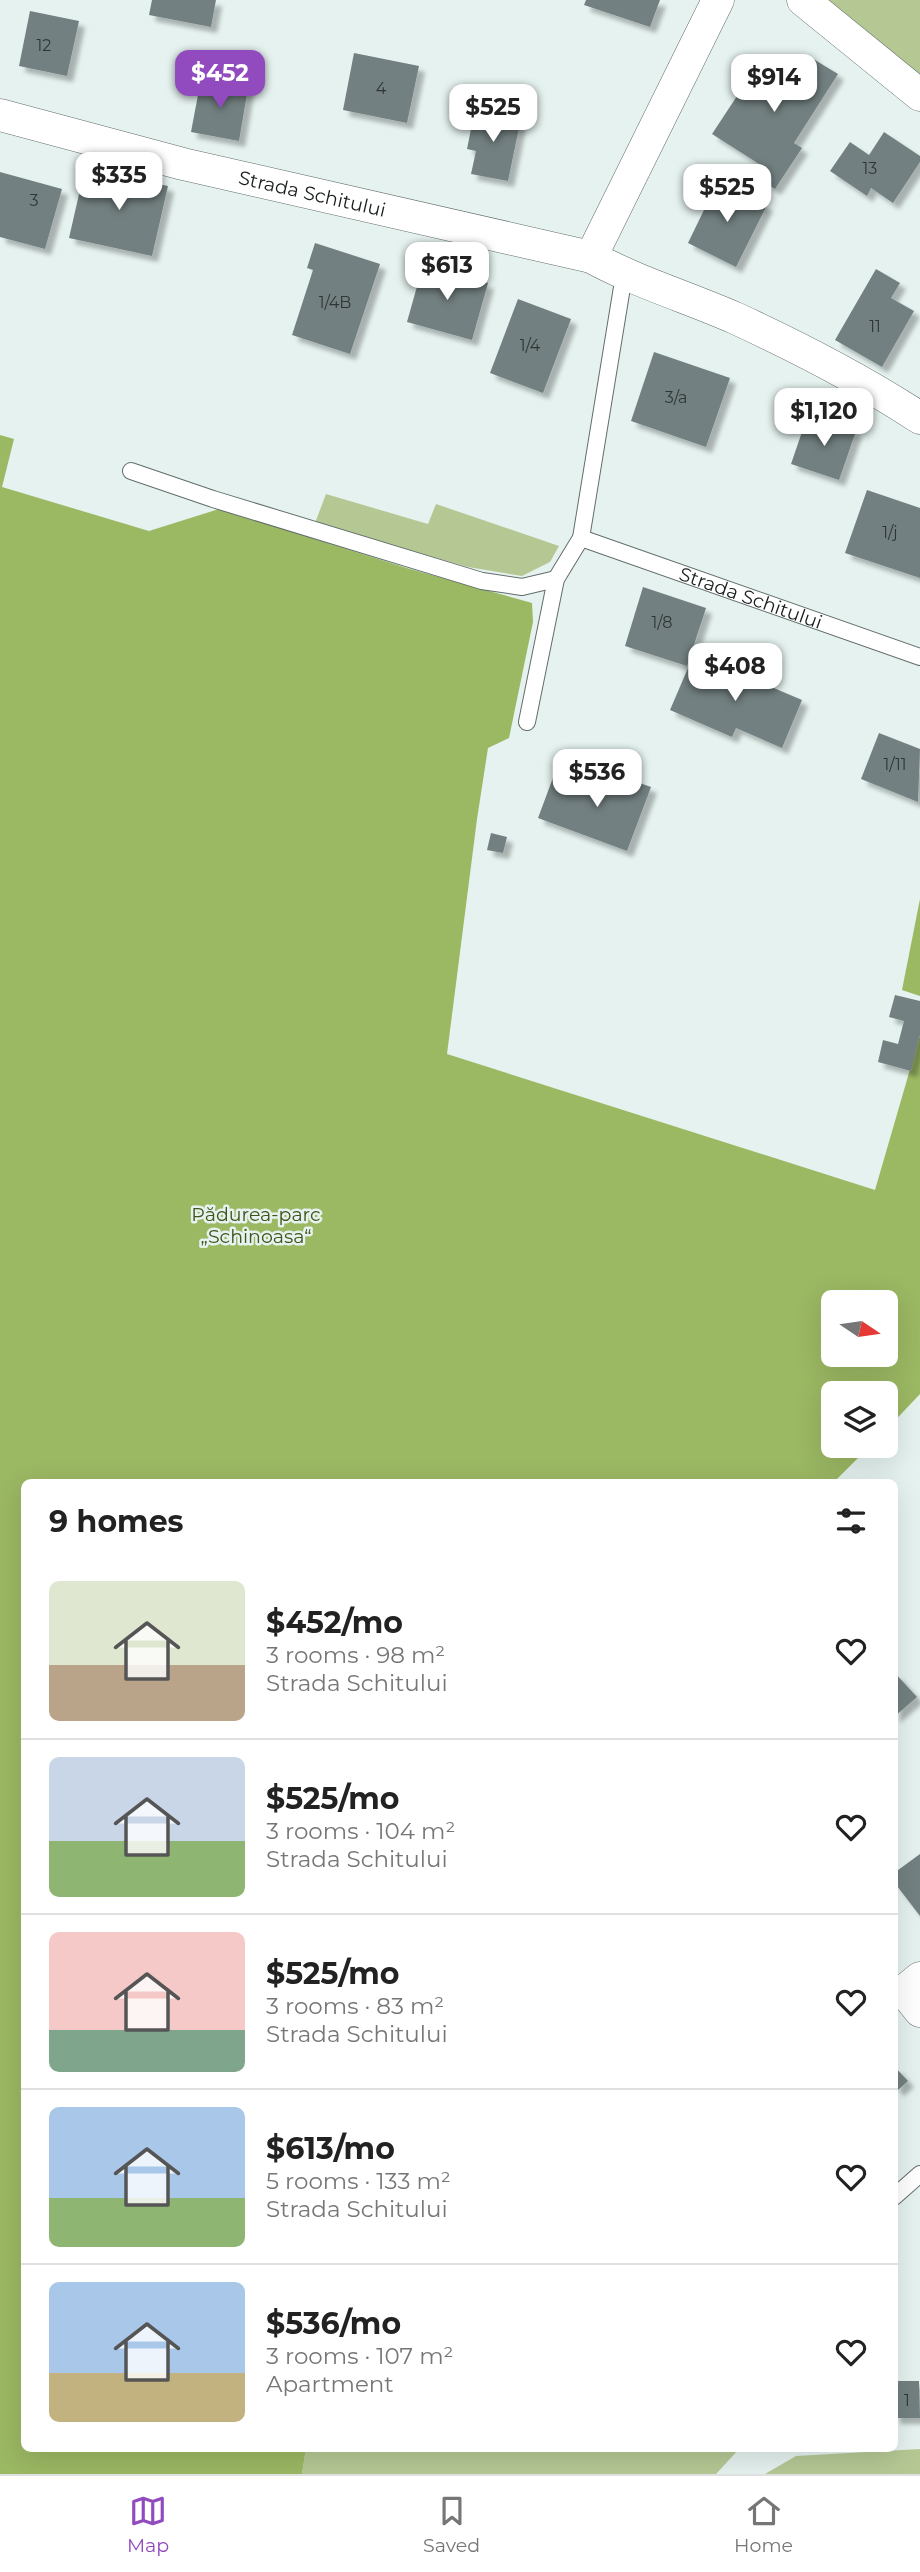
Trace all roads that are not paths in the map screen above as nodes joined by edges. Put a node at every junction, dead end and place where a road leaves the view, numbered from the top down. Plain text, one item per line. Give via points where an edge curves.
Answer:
1 (718, 0) edge
2 (803, 0) edge
3 (920, 95) edge
4 (0, 115) edge
5 (591, 257) junction
6 (624, 275) junction
7 (920, 418) edge
8 (131, 471) dead end
9 (581, 538) junction
10 (556, 579) junction
11 (920, 657) edge
12 (527, 722) dead end
13 (920, 2174) edge
14 (898, 2193) edge

1 - 5 street
2 - 3 street
4 - 5 street, Strada Schitului via 183,164
5 - 6 street, Strada Schitului
6 - 7 street, Strada Schitului via 734,318
6 - 9 lane
8 - 10 lane via 482,581 522,587
9 - 10 lane
9 - 11 lane, Strada Schitului
10 - 12 lane
13 - 14 lane

